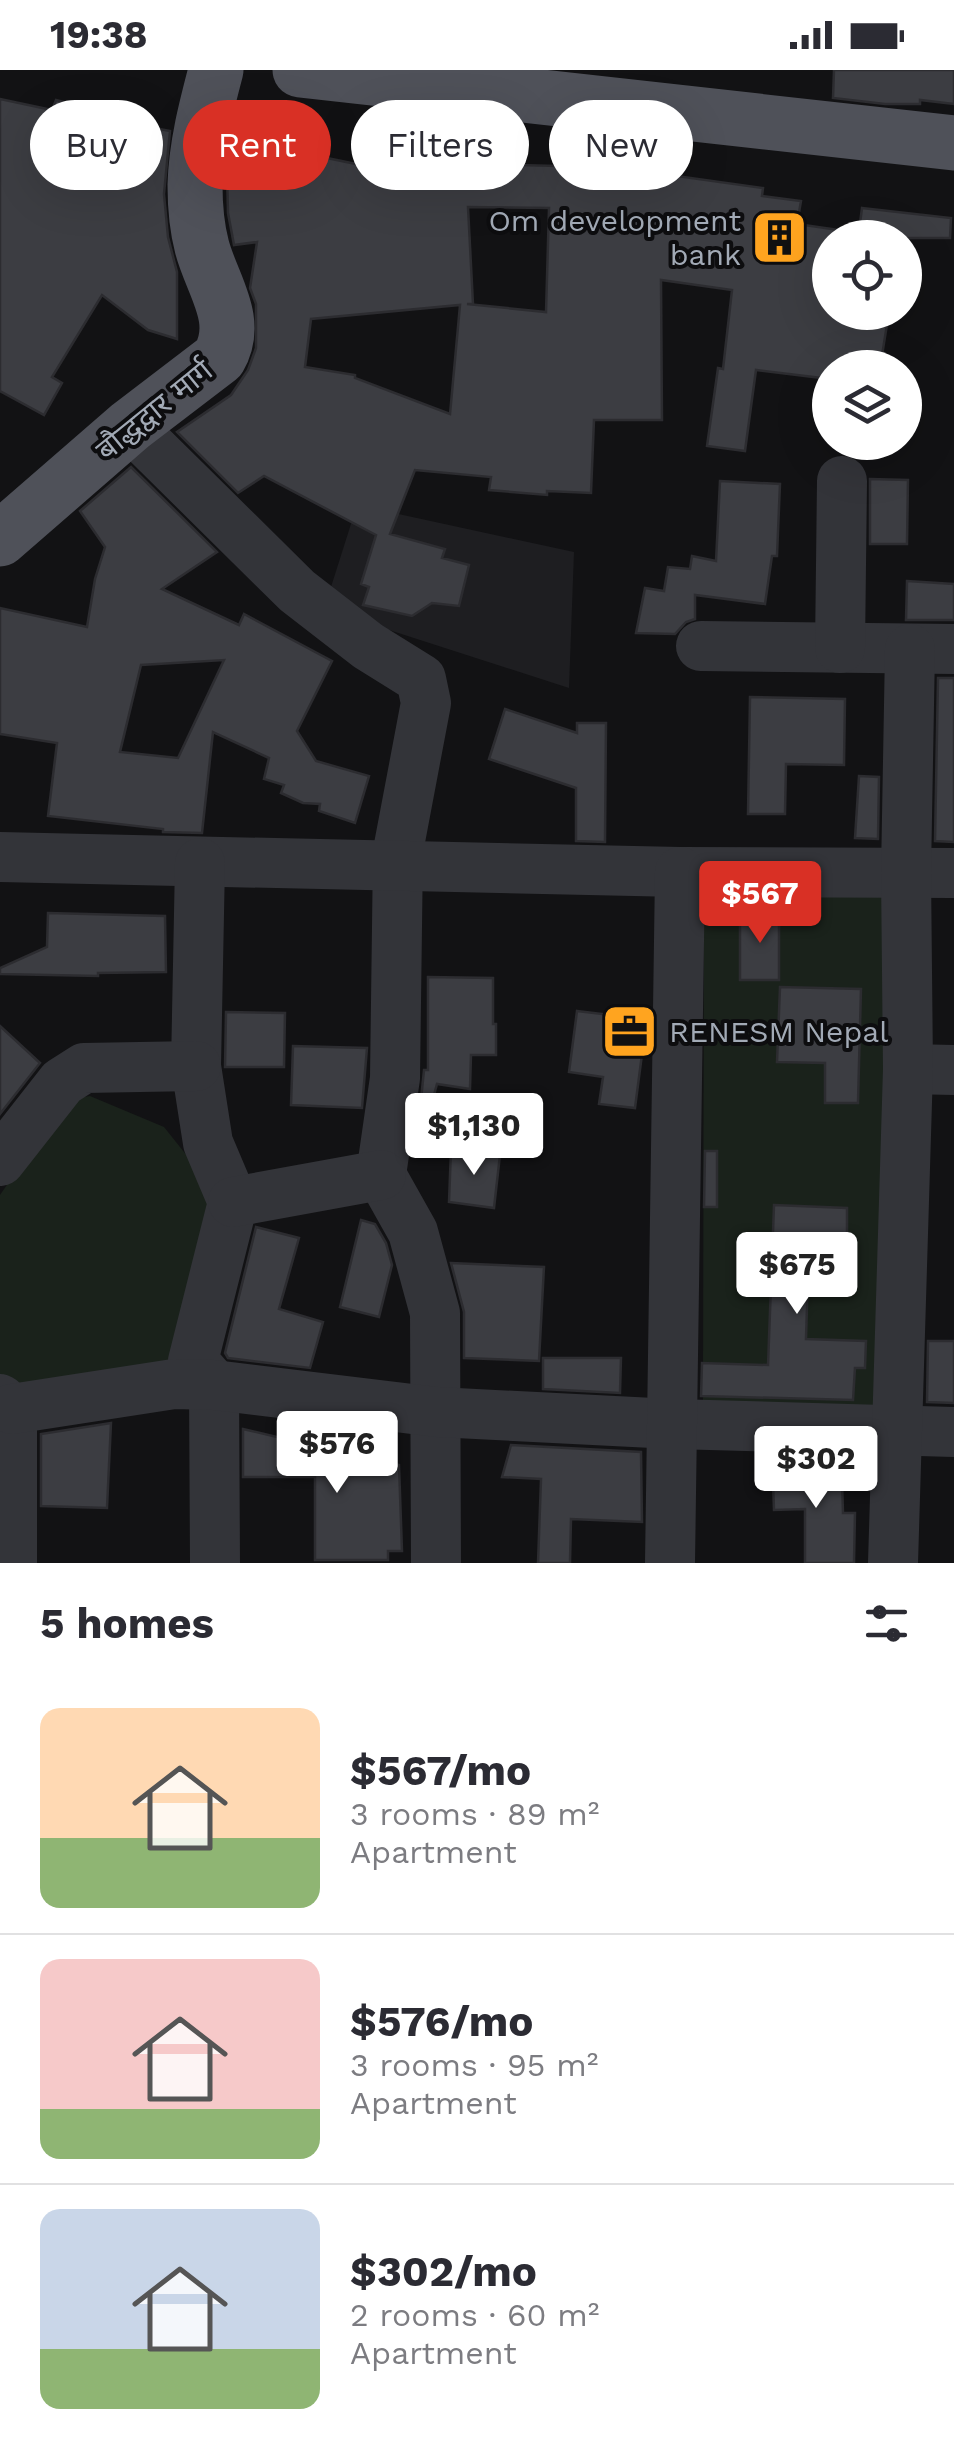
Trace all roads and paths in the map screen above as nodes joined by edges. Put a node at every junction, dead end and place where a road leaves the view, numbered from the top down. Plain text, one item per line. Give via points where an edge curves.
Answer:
1 (216, 70) edge
2 (300, 70) edge
3 (954, 143) edge
4 (130, 426) junction
5 (842, 481) dead end
6 (0, 539) edge
7 (701, 646) dead end
8 (840, 648) junction
9 (932, 649) edge
10 (0, 857) edge
11 (200, 864) junction
12 (399, 868) junction
13 (680, 872) junction
14 (930, 873) edge
15 (196, 1066) junction
16 (931, 1069) edge
17 (0, 1161) edge
18 (381, 1175) junction
19 (232, 1202) junction
20 (214, 1385) junction
21 (6, 1404) edge
22 (436, 1412) junction
23 (673, 1424) junction
24 (898, 1432) junction
25 (954, 1432) edge
26 (12, 1563) edge
27 (215, 1563) edge
28 (436, 1563) edge
29 (670, 1563) edge
30 (893, 1563) edge

1 - 4 main road, बौद्धद्वार मार्ग via 195,186 202,249 227,314 226,346
2 - 3 main road
4 - 6 main road, बौद्धद्वार मार्ग
4 - 12 street via 297,591 421,679 426,703
5 - 8 street
7 - 8 street
8 - 9 street
9 - 14 street
10 - 11 street
11 - 12 street
11 - 15 street
12 - 13 street
12 - 18 street via 395,1078
13 - 14 street
13 - 23 street
14 - 16 street
15 - 17 street via 84,1068 62,1082
15 - 19 street via 208,1143
16 - 24 street
18 - 19 street
18 - 22 street via 413,1232 435,1313
19 - 20 street via 193,1360
20 - 21 street
20 - 22 street
20 - 27 street
21 - 26 street
22 - 23 street
22 - 28 street
23 - 24 street
23 - 29 street
24 - 25 street
24 - 30 street

